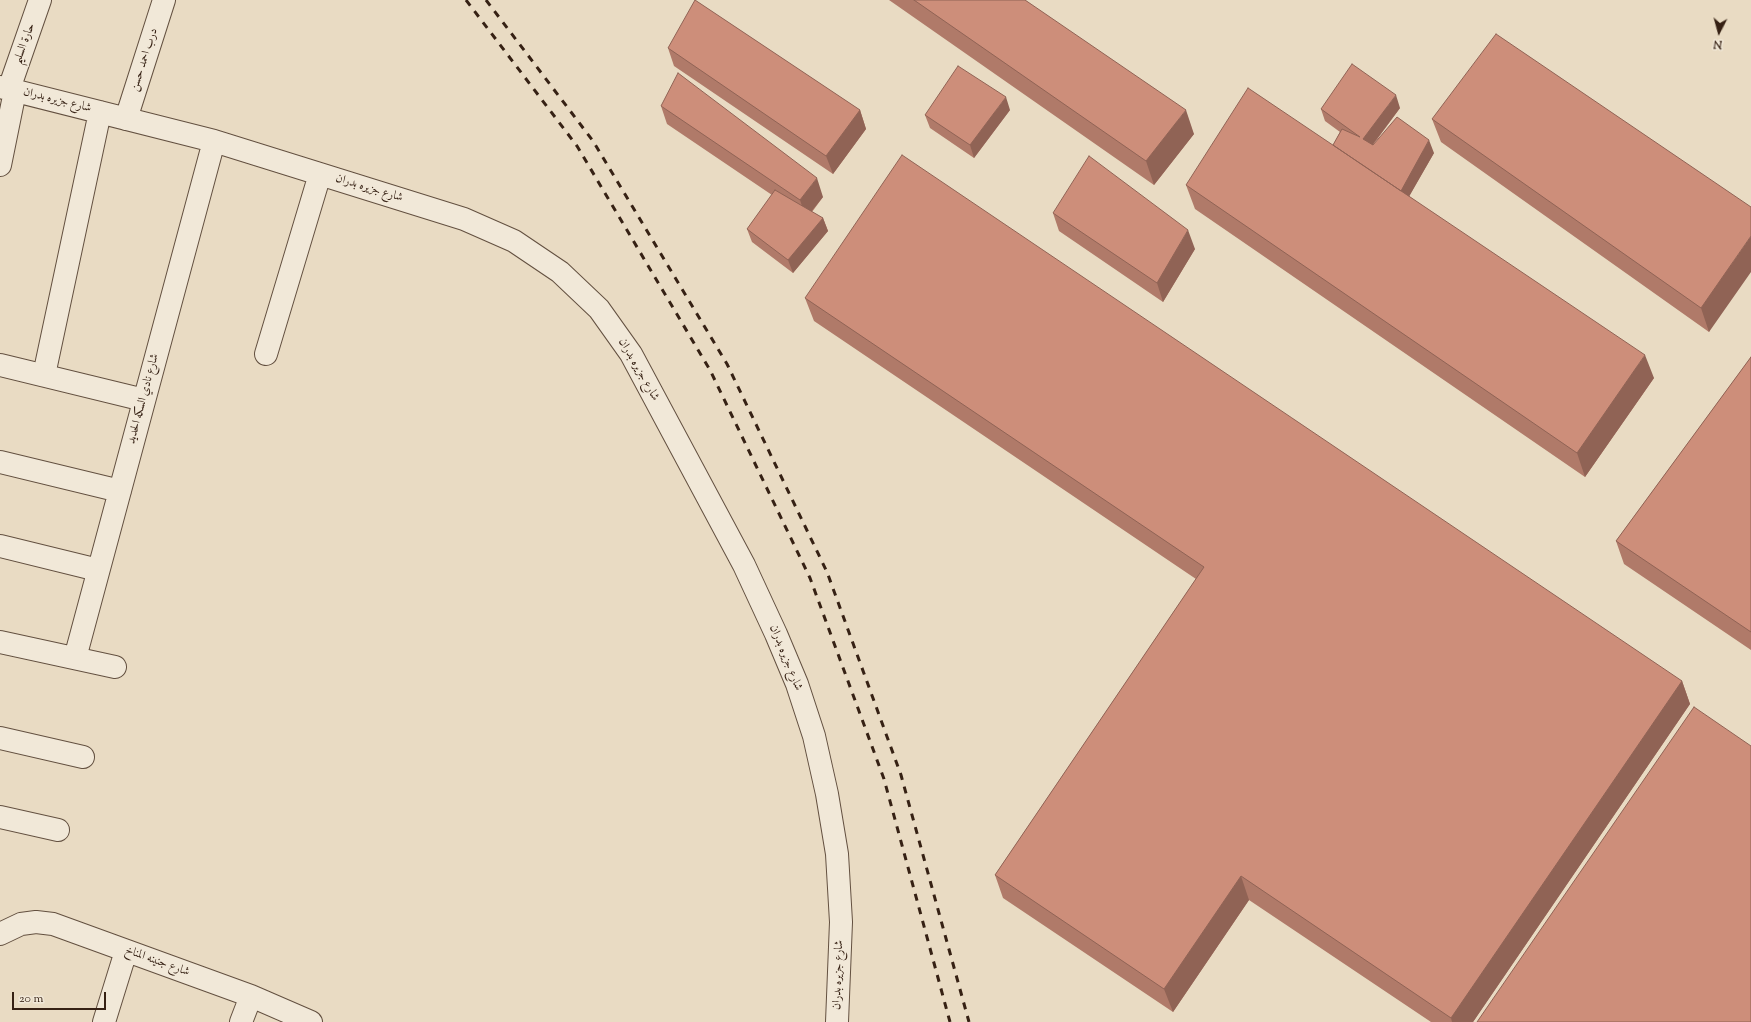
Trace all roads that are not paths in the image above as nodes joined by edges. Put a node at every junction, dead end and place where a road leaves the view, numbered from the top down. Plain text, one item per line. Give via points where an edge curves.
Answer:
1 (40, 0) edge
2 (164, 0) edge
3 (8, 89) edge
4 (100, 112) junction
5 (126, 119) junction
6 (214, 142) junction
7 (0, 165) edge
8 (320, 174) junction
9 (266, 354) dead end
10 (0, 364) edge
11 (44, 375) junction
12 (144, 400) junction
13 (0, 462) edge
14 (120, 491) junction
15 (0, 546) edge
16 (98, 570) junction
17 (0, 642) edge
18 (75, 658) junction
19 (115, 667) dead end
20 (0, 738) edge
21 (82, 757) dead end
22 (0, 817) edge
23 (58, 830) dead end
24 (0, 934) edge
25 (126, 951) junction
26 (251, 996) junction
27 (104, 1022) edge
28 (241, 1022) edge
29 (311, 1022) edge
30 (837, 1022) edge

1 - 3 street, حارة السليم
2 - 5 street, درب احمد حسن
3 - 4 street, شارع جزيره بدران
3 - 7 street, حارة السليم
4 - 5 street, شارع جزيره بدران
4 - 11 street
5 - 6 street, شارع جزيره بدران
6 - 8 street, شارع جزيره بدران
6 - 12 street, شارع نادي السكه الحديد
8 - 9 street
8 - 30 street, شارع جزيره بدران via 464,219 514,241 560,272 599,310 631,354 744,565 797,684 814,736 828,794 837,854 841,922
10 - 11 street
11 - 12 street
12 - 14 street, شارع نادي السكه الحديد
13 - 14 street
14 - 16 street, شارع نادي السكه الحديد
15 - 16 street
16 - 18 street, شارع نادي السكه الحديد
17 - 18 street
18 - 19 street
20 - 21 street
22 - 23 street
24 - 25 street, شارع جنينه المناخ via 21,924 53,924
25 - 26 street, شارع جنينه المناخ
25 - 27 street
26 - 28 street
26 - 29 street, شارع جنينه المناخ

